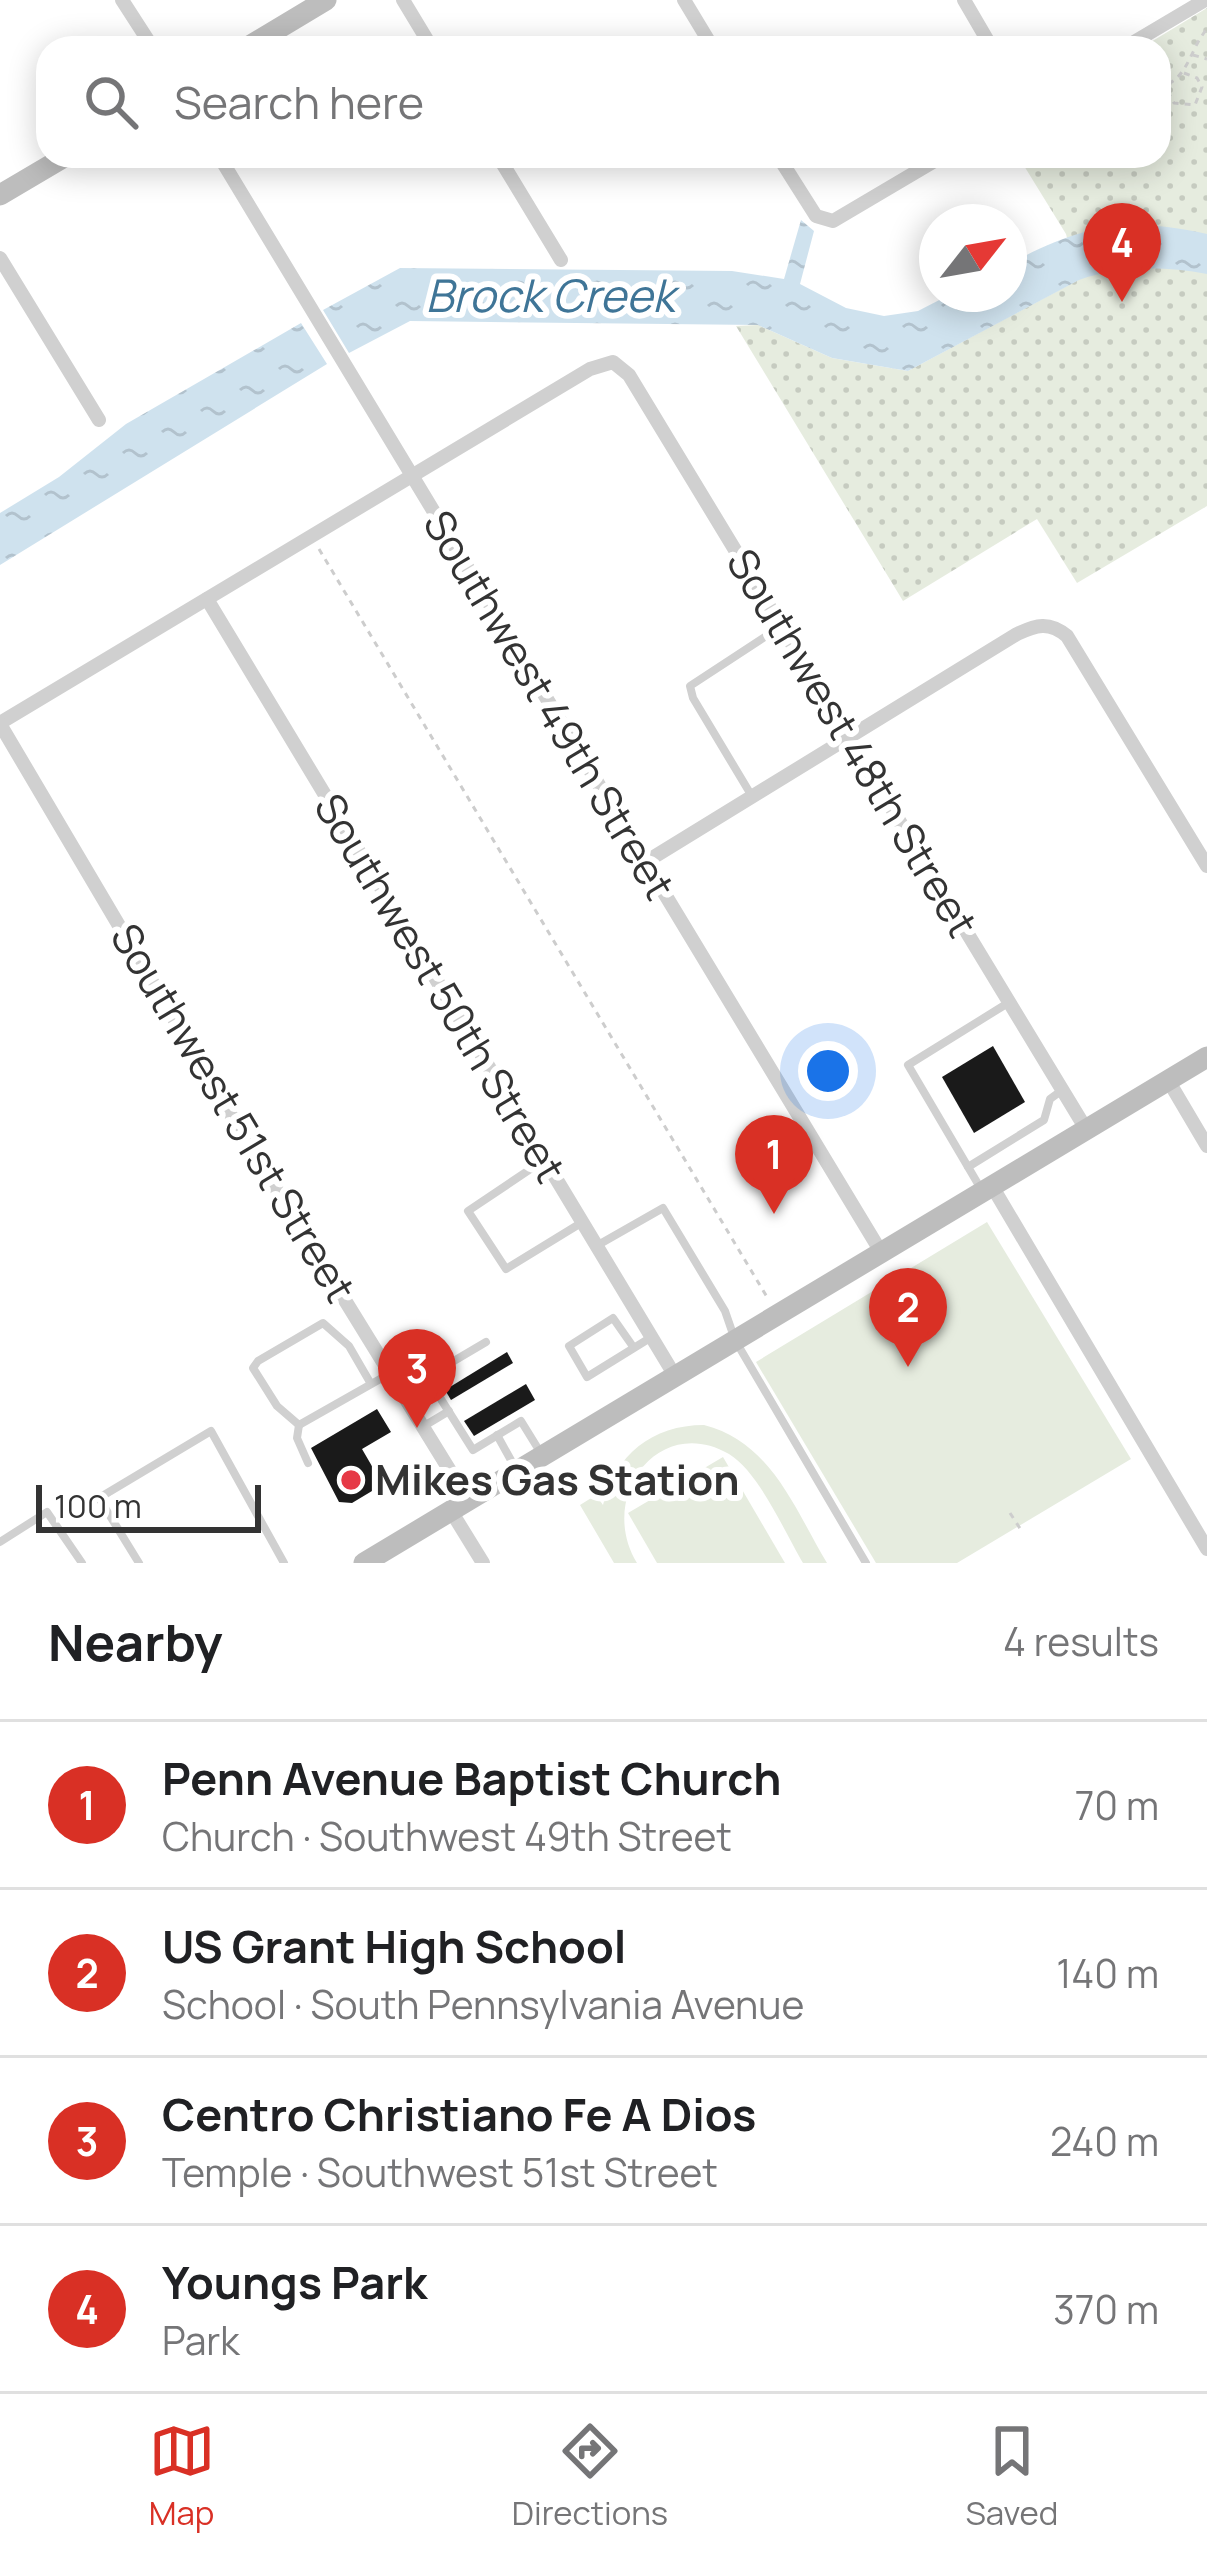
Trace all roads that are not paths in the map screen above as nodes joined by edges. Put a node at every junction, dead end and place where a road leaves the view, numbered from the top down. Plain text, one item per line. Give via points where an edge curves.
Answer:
1 (122, 0) edge
2 (326, 0) edge
3 (403, 0) edge
4 (683, 0) edge
5 (964, 0) edge
6 (1204, 0) edge
7 (144, 36) edge
8 (266, 36) edge
9 (425, 36) edge
10 (705, 36) edge
11 (985, 36) edge
12 (1144, 36) edge
13 (46, 168) edge
14 (226, 168) edge
15 (505, 168) edge
16 (785, 168) edge
17 (924, 168) edge
18 (0, 195) edge
19 (0, 257) edge
20 (561, 260) dead end
21 (99, 420) dead end
22 (410, 476) junction
23 (207, 599) junction
24 (782, 626) junction
25 (0, 724) edge
26 (848, 739) junction
27 (753, 798) junction
28 (644, 863) junction
29 (1207, 866) edge
30 (1008, 1003) junction
31 (1207, 1057) edge
32 (1168, 1080) junction
33 (1062, 1090) junction
34 (1086, 1129) junction
35 (1207, 1146) edge
36 (544, 1160) junction
37 (968, 1167) junction
38 (987, 1189) junction
39 (581, 1222) junction
40 (596, 1246) junction
41 (881, 1252) junction
42 (367, 1336) junction
43 (651, 1337) junction
44 (735, 1340) junction
45 (486, 1342) dead end
46 (349, 1346) junction
47 (634, 1348) junction
48 (390, 1373) junction
49 (676, 1376) junction
50 (427, 1377) junction
51 (371, 1384) junction
52 (402, 1392) junction
53 (449, 1412) junction
54 (299, 1425) junction
55 (423, 1427) junction
56 (497, 1436) junction
57 (542, 1456) junction
58 (308, 1462) dead end
59 (517, 1471) junction
60 (460, 1506) junction
61 (0, 1541) edge
62 (1207, 1549) edge
63 (82, 1563) edge
64 (139, 1563) edge
65 (284, 1563) edge
66 (364, 1563) edge
67 (483, 1563) edge
68 (866, 1563) edge

1 - 7 street
2 - 8 main road
3 - 9 street
4 - 10 street
5 - 11 street
6 - 12 street
13 - 18 main road
14 - 22 street, Southwest 49th Street
15 - 20 street
16 - 17 street via 824,220 843,217
19 - 21 street
22 - 23 street
22 - 24 street, Southwest 48th Street via 613,362 629,374
22 - 28 street, Southwest 49th Street
23 - 25 street
23 - 36 street, Southwest 50th Street
24 - 26 street, Southwest 48th Street
24 - 27 lane via 690,686
25 - 42 street, Southwest 51st Street
26 - 27 street
26 - 29 street via 1017,634 1048,625 1075,648
26 - 30 street, Southwest 48th Street
27 - 28 street
28 - 41 street, Southwest 49th Street
30 - 33 street, Southwest 48th Street
30 - 37 lane via 908,1065
31 - 32 main road
32 - 34 main road
32 - 35 street
33 - 34 street, Southwest 48th Street
33 - 37 lane via 1044,1120
34 - 38 main road
36 - 39 street, Southwest 50th Street
36 - 39 lane via 468,1211 506,1269
37 - 38 lane
38 - 41 main road
38 - 62 street
39 - 40 street, Southwest 50th Street
40 - 43 street, Southwest 50th Street
40 - 44 lane via 663,1208
41 - 44 main road
42 - 46 lane
42 - 48 street, Southwest 51st Street
43 - 47 lane
43 - 49 street, Southwest 50th Street
44 - 49 main road
44 - 68 lane
45 - 50 lane
46 - 51 lane
46 - 54 lane via 323,1323 257,1360 253,1368 271,1398
47 - 47 lane via 587,1378 569,1346 613,1318
48 - 51 lane
48 - 52 street, Southwest 51st Street
49 - 57 main road
50 - 52 lane
50 - 53 lane
51 - 54 lane
52 - 55 street, Southwest 51st Street
53 - 55 lane
53 - 56 lane via 472,1450
54 - 58 lane
55 - 60 street, Southwest 51st Street
56 - 57 lane via 521,1421
56 - 59 lane
57 - 59 main road
59 - 60 main road
60 - 66 main road
60 - 67 street, Southwest 51st Street
61 - 63 lane via 47,1513
64 - 65 lane via 100,1498 211,1432

